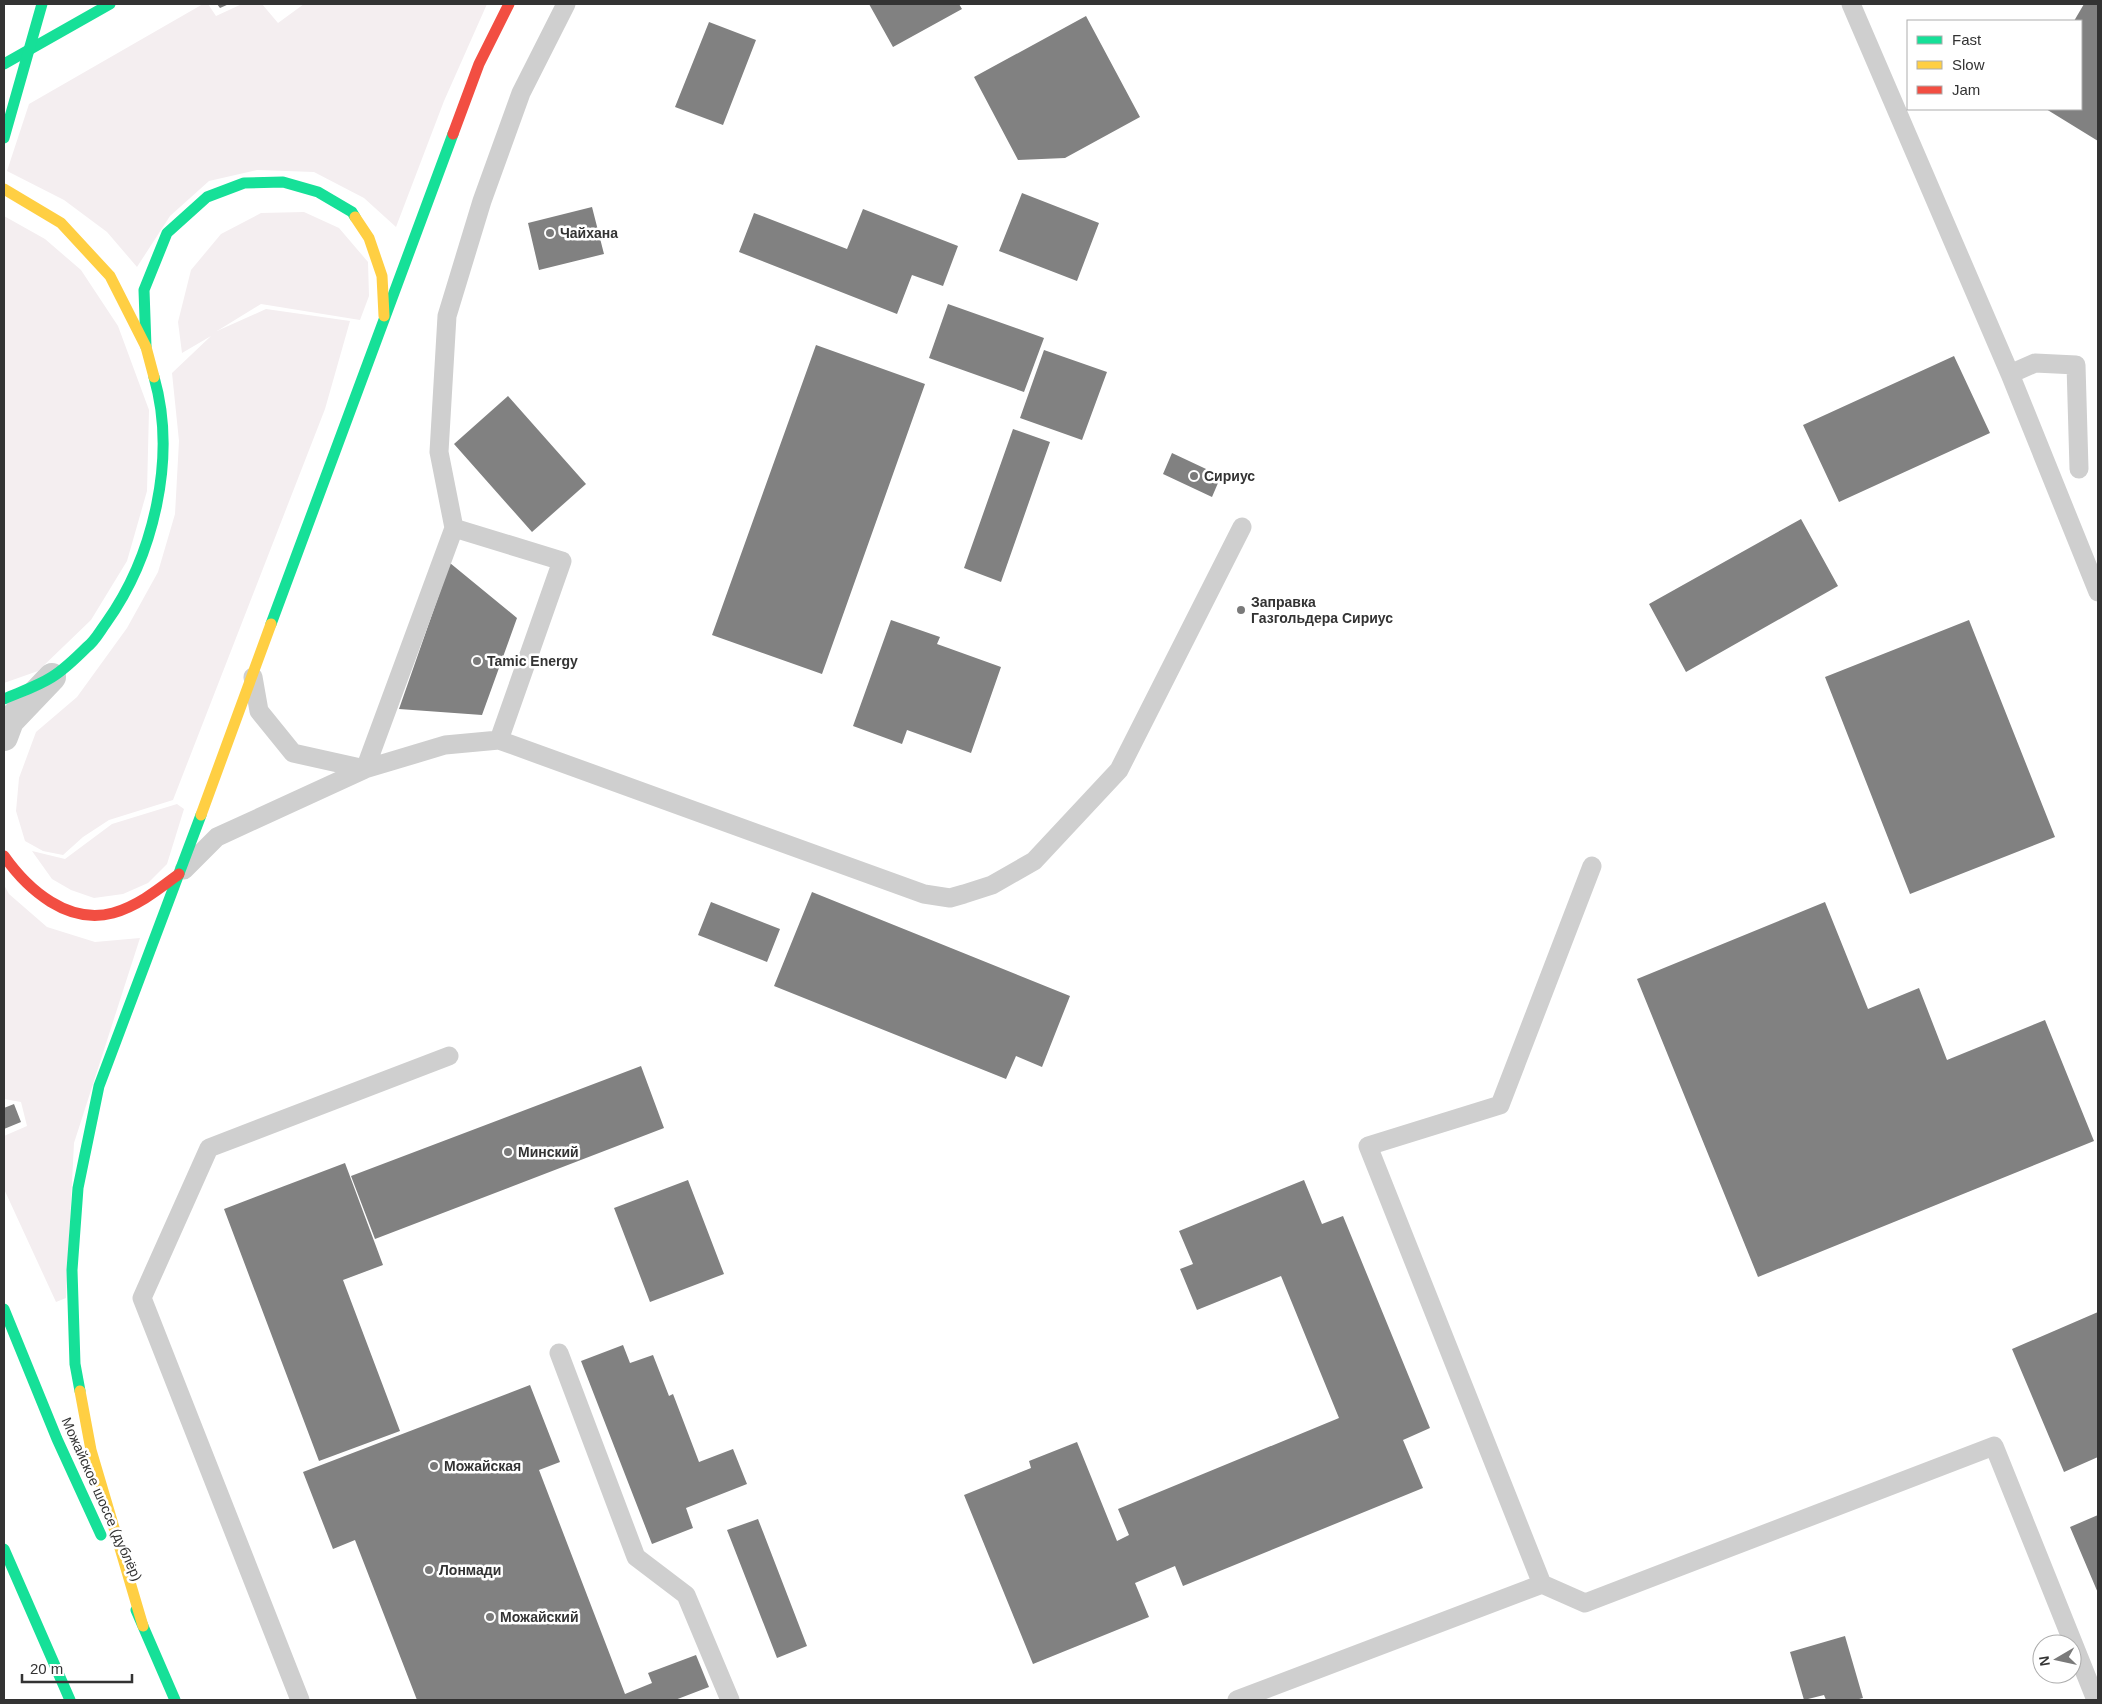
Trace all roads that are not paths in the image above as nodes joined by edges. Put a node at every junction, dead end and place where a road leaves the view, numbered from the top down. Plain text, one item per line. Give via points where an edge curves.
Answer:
1 (42, 4) edge
2 (110, 4) edge
3 (509, 4) edge
4 (566, 4) edge
5 (1851, 4) edge
6 (4, 64) edge
7 (4, 138) edge
8 (4, 189) edge
9 (384, 316) junction
10 (146, 347) junction
11 (2010, 374) junction
12 (2079, 470) dead end
13 (1242, 527) dead end
14 (454, 528) junction
15 (2098, 592) edge
16 (253, 675) junction
17 (52, 677) junction
18 (4, 699) edge
19 (4, 738) edge
20 (499, 740) junction
21 (365, 769) junction
22 (4, 856) edge
23 (1592, 866) dead end
24 (180, 874) junction
25 (449, 1056) dead end
26 (4, 1309) edge
27 (558, 1354) dead end
28 (4, 1549) edge
29 (1542, 1584) junction
30 (143, 1626) junction
31 (70, 1700) edge
32 (175, 1700) edge
33 (300, 1700) edge
34 (730, 1700) edge
35 (1237, 1700) edge
36 (2096, 1700) edge

1 - 7 main road, bridge
2 - 6 main road
3 - 9 main road via 479,64
4 - 14 lane via 521,92 482,201 447,316 439,452
5 - 11 lane
8 - 10 main road via 61,223 110,276
9 - 10 main road via 382,276 369,238 352,212 318,192 283,182 244,183 207,197 167,233 144,290
9 - 16 main road
10 - 17 main road via 159,393 164,445 156,509 141,561 120,603 89,646
11 - 12 lane via 2034,363 2076,365
11 - 15 lane
13 - 20 lane via 1119,770 1034,861 992,885 957,896 924,894
14 - 20 lane via 562,561
14 - 21 lane
16 - 21 lane via 259,711 293,753
16 - 24 main road
17 - 18 main road
17 - 19 street via 10,721
20 - 21 lane via 445,745
21 - 24 lane via 217,837
22 - 24 main road via 16,875 37,896 65,909 99,916 145,898
23 - 29 lane via 1500,1105 1368,1146
24 - 30 main road via 98,1086 78,1188 72,1270 75,1364 91,1450
25 - 33 lane via 208,1148 142,1298
26 - 30 main road, Можайское шоссе (дублёр) via 57,1439
27 - 34 lane via 636,1557 686,1595
28 - 31 main road
29 - 35 lane
29 - 36 lane via 1585,1603 1994,1446
30 - 32 main road, Можайское шоссе (дублёр)

